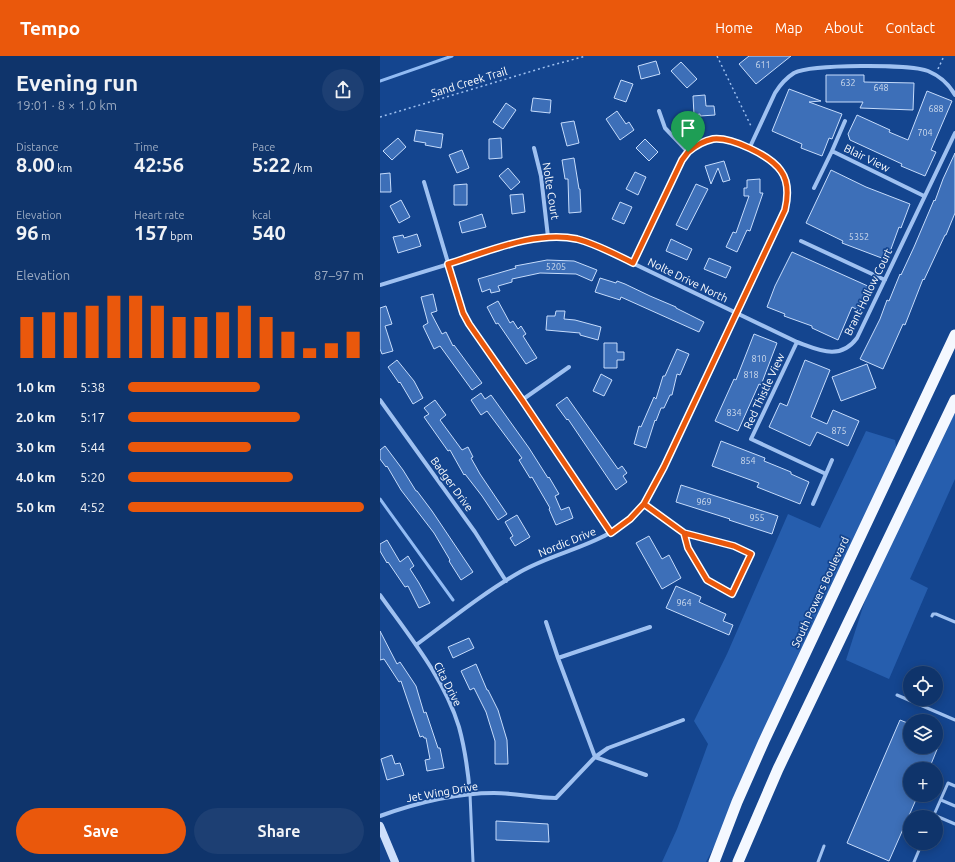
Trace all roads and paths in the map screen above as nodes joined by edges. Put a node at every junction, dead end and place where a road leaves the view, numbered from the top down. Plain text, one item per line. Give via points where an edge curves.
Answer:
1 (586, 56) edge
2 (717, 56) edge
3 (944, 56) edge
4 (935, 74) junction
5 (955, 96) edge
6 (659, 111) dead end
7 (380, 117) edge
8 (845, 121) dead end
9 (955, 133) edge
10 (756, 135) junction
11 (534, 148) dead end
12 (749, 148) junction
13 (832, 151) junction
14 (688, 152) junction
15 (424, 182) dead end
16 (814, 188) dead end
17 (924, 196) junction
18 (548, 237) junction
19 (801, 241) dead end
20 (633, 263) junction
21 (448, 264) junction
22 (885, 280) junction
23 (380, 285) edge
24 (736, 313) junction
25 (955, 336) edge
26 (797, 342) junction
27 (569, 367) dead end
28 (380, 400) edge
29 (522, 400) junction
30 (955, 400) edge
31 (832, 460) dead end
32 (826, 474) junction
33 (644, 504) junction
34 (813, 504) dead end
35 (611, 533) junction
36 (684, 533) junction
37 (506, 581) junction
38 (380, 595) edge
39 (932, 616) dead end
40 (546, 622) dead end
41 (955, 622) edge
42 (650, 627) dead end
43 (416, 645) junction
44 (558, 658) junction
45 (897, 694) dead end
46 (683, 720) dead end
47 (955, 720) edge
48 (595, 757) junction
49 (646, 775) dead end
50 (955, 786) edge
51 (470, 794) junction
52 (943, 795) edge
53 (765, 798) junction
54 (943, 801) edge
55 (737, 802) junction
56 (955, 806) edge
57 (380, 816) edge
58 (943, 819) edge
59 (955, 824) edge
60 (380, 826) edge
61 (824, 846) dead end
62 (919, 850) edge
63 (395, 862) edge
64 (473, 862) edge
65 (706, 862) edge
66 (714, 862) edge
67 (738, 862) edge
68 (744, 862) edge
69 (818, 862) edge
70 (914, 862) edge

1 - 7 path, Sand Creek Trail
2 - 10 path
3 - 4 path
4 - 5 street
4 - 10 street via 916,69 878,67 816,68 795,73 786,78 775,92
6 - 14 street via 665,128
8 - 13 street, Blair View
9 - 17 street, Brant Hollow Court
10 - 12 street
11 - 18 street, Nolte Court via 541,176
12 - 14 street, Nordic Drive via 721,139 704,142
12 - 24 street, Nordic Drive via 766,157 781,171 786,180 788,199
13 - 16 street
13 - 17 street, Blair View
14 - 20 street, Nordic Drive
15 - 21 street
17 - 22 street, Brant Hollow Court
18 - 20 street, Nolte Drive North via 588,242
18 - 21 street, Nolte Drive North via 524,241
19 - 22 street
20 - 24 street, Nolte Drive North
21 - 23 street, Nolte Drive North
21 - 29 street via 463,313
22 - 26 street, Brant Hollow Court via 852,345 843,350 825,352
24 - 26 street, Brant Hollow Court
24 - 33 street, Nordic Drive
25 - 55 highway, South Powers Boulevard
26 - 32 street, Red Thistle View via 751,439
27 - 29 street
28 - 37 street, Badger Drive via 472,526
29 - 35 street
30 - 53 highway
31 - 32 street
32 - 34 street
33 - 35 street, Nordic Drive via 630,519
33 - 36 street
35 - 37 street, Nordic Drive via 534,564
36 - 36 street via 734,546 751,554 732,594 707,580 688,548
37 - 43 street, Nordic Drive
38 - 43 street, Cita Drive
39 - 41 lane via 936,614
40 - 44 street
42 - 44 street
43 - 51 street, Cita Drive via 442,687 459,727
44 - 48 street
45 - 47 lane
46 - 48 street via 608,748
48 - 49 street
48 - 51 street, Jet Wing Drive via 556,798 495,793
50 - 52 lane via 948,783
51 - 57 street, Jet Wing Drive via 415,805
51 - 64 lane
53 - 67 highway
53 - 68 highway
54 - 56 lane
55 - 65 highway
55 - 66 highway, South Powers Boulevard
58 - 59 lane
60 - 63 main road
61 - 69 lane
62 - 70 lane

